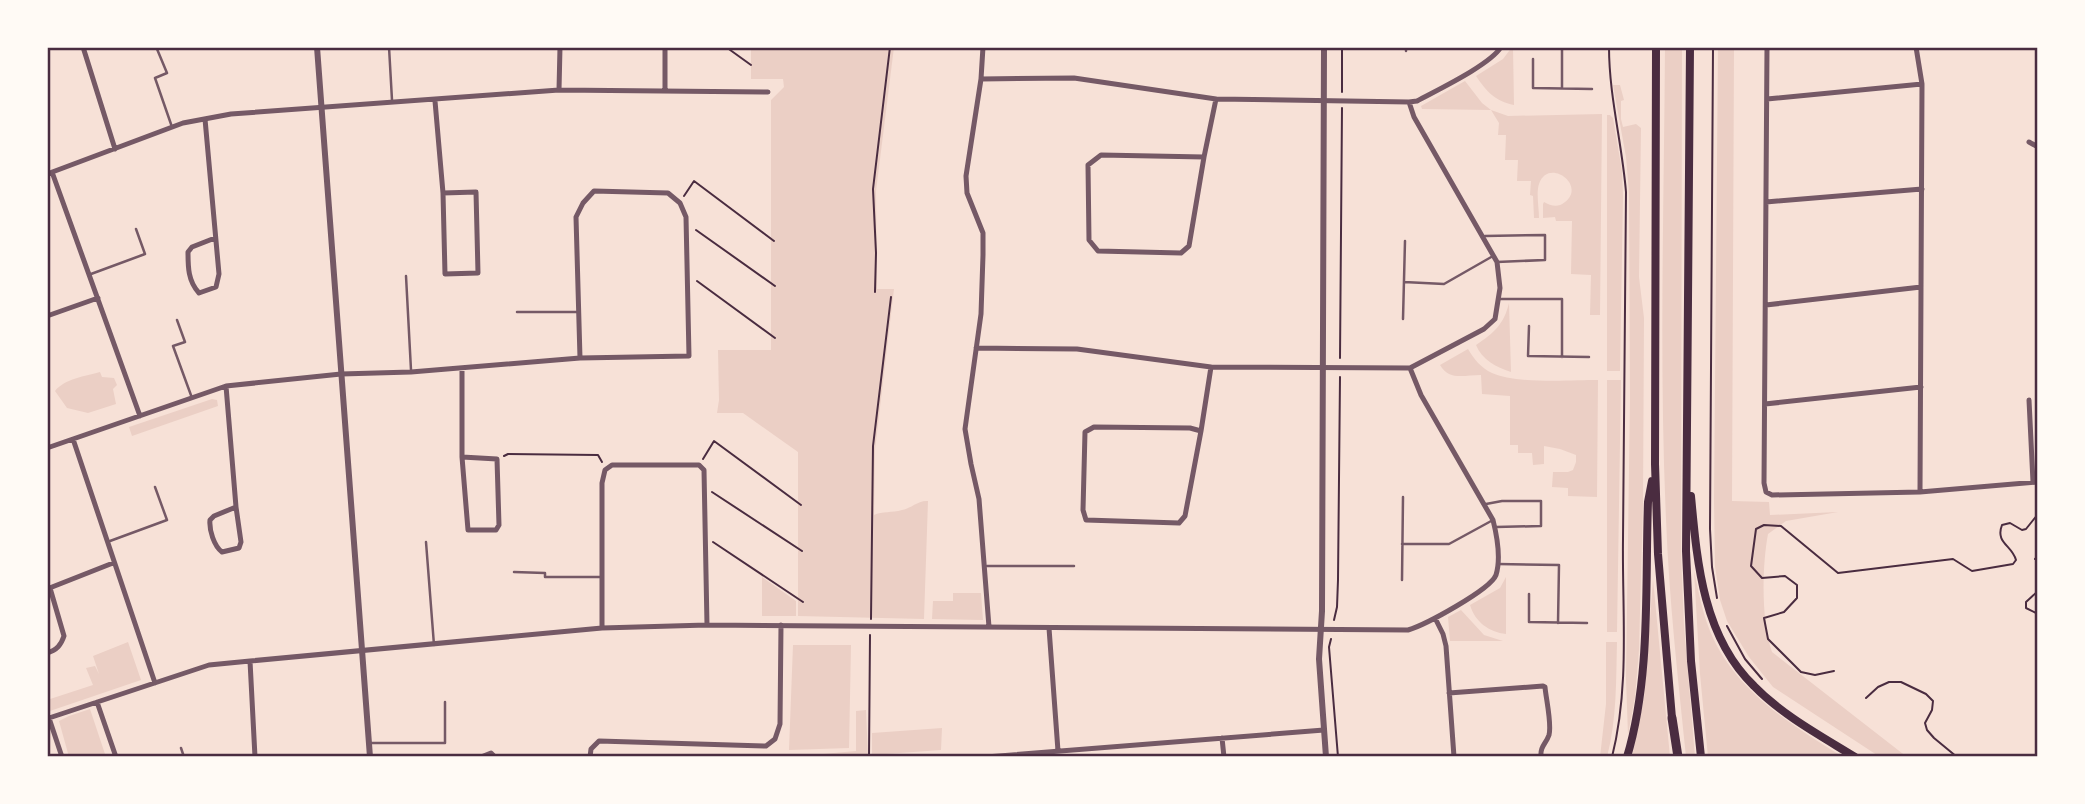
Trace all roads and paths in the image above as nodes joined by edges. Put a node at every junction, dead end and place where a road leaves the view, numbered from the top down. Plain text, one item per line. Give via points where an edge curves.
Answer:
1 (83, 47) edge
2 (317, 47) edge
3 (389, 47) edge
4 (560, 47) edge
5 (665, 47) edge
6 (726, 47) edge
7 (890, 47) edge
8 (983, 47) edge
9 (1324, 47) edge
10 (1342, 47) edge
11 (1501, 47) edge
12 (1563, 47) edge
13 (1609, 47) edge
14 (1656, 47) edge
15 (1689, 47) edge
16 (1713, 47) edge
17 (1767, 47) edge
18 (1916, 47) edge
19 (158, 49) edge
20 (1533, 59) dead end
21 (751, 65) dead end
22 (981, 79) junction
23 (1922, 85) junction
24 (1562, 88) junction
25 (1592, 89) dead end
26 (559, 90) junction
27 (665, 91) junction
28 (768, 92) dead end
29 (1216, 99) junction
30 (1767, 99) junction
31 (435, 101) junction
32 (1324, 101) junction
33 (1342, 101) junction
34 (1409, 102) junction
35 (392, 104) junction
36 (321, 109) junction
37 (205, 119) junction
38 (172, 127) junction
39 (2029, 142) dead end
40 (2038, 147) edge
41 (115, 149) junction
42 (1204, 157) junction
43 (50, 173) edge
44 (1922, 190) junction
45 (443, 193) junction
46 (1766, 202) junction
47 (680, 203) junction
48 (686, 223) junction
49 (136, 229) dead end
50 (1482, 236) junction
51 (215, 238) junction
52 (774, 241) dead end
53 (1405, 241) dead end
54 (1495, 259) junction
55 (89, 274) junction
56 (687, 274) junction
57 (407, 276) dead end
58 (1404, 282) junction
59 (775, 286) dead end
60 (1921, 287) junction
61 (875, 292) dead end
62 (891, 297) dead end
63 (98, 298) junction
64 (1499, 299) junction
65 (1766, 305) junction
66 (517, 312) dead end
67 (579, 312) junction
68 (47, 316) edge
69 (1403, 318) dead end
70 (177, 320) dead end
71 (1528, 326) dead end
72 (775, 338) dead end
73 (976, 348) junction
74 (1562, 356) junction
75 (1589, 357) dead end
76 (580, 358) junction
77 (461, 368) junction
78 (1211, 368) junction
79 (1322, 368) junction
80 (1340, 368) junction
81 (1410, 368) junction
82 (411, 372) junction
83 (341, 374) junction
84 (226, 386) junction
85 (1920, 387) junction
86 (192, 398) junction
87 (2029, 400) dead end
88 (1765, 404) junction
89 (140, 416) junction
90 (2030, 420) junction
91 (2038, 420) edge
92 (1201, 431) junction
93 (72, 439) junction
94 (47, 448) edge
95 (1686, 448) junction
96 (462, 457) junction
97 (497, 459) junction
98 (1655, 464) junction
99 (699, 465) junction
100 (605, 470) junction
101 (2035, 482) edge
102 (155, 487) dead end
103 (706, 488) junction
104 (1920, 492) junction
105 (1403, 497) dead end
106 (1486, 504) junction
107 (801, 505) dead end
108 (236, 507) junction
109 (2037, 515) edge
110 (1493, 520) junction
111 (1495, 527) junction
112 (706, 538) junction
113 (426, 541) dead end
114 (107, 542) junction
115 (1402, 544) junction
116 (802, 551) dead end
117 (114, 563) junction
118 (1497, 564) junction
119 (986, 566) junction
120 (1074, 566) dead end
121 (514, 572) dead end
122 (602, 577) junction
123 (1402, 580) dead end
124 (49, 588) edge
125 (2038, 591) edge
126 (1529, 594) dead end
127 (1717, 600) dead end
128 (803, 602) dead end
129 (2038, 614) edge
130 (1435, 618) junction
131 (1724, 622) dead end
132 (1558, 623) junction
133 (1587, 623) dead end
134 (707, 625) junction
135 (781, 625) junction
136 (871, 626) junction
137 (989, 627) junction
138 (602, 628) junction
139 (1049, 628) junction
140 (1320, 630) junction
141 (1332, 630) junction
142 (434, 645) junction
143 (362, 652) junction
144 (47, 653) edge
145 (250, 661) junction
146 (1834, 671) dead end
147 (1762, 679) dead end
148 (155, 683) junction
149 (1449, 692) junction
150 (1867, 698) dead end
151 (97, 702) junction
152 (445, 702) dead end
153 (1672, 718) joint
154 (1324, 730) junction
155 (1223, 738) junction
156 (369, 743) junction
157 (1126, 747) junction
158 (181, 748) dead end
159 (1058, 751) junction
160 (1076, 753) edge
161 (1023, 755) edge
162 (62, 757) edge
163 (116, 757) edge
164 (184, 757) edge
165 (255, 757) edge
166 (370, 757) edge
167 (481, 757) edge
168 (495, 757) edge
169 (590, 757) edge
170 (869, 757) edge
171 (986, 757) edge
172 (1126, 757) edge
173 (1224, 757) edge
174 (1326, 757) edge
175 (1338, 757) edge
176 (1454, 757) edge
177 (1541, 757) edge
178 (1612, 757) edge
179 (1627, 757) edge
180 (1678, 757) edge
181 (1701, 757) edge
182 (1855, 757) edge
183 (1958, 757) edge

1 - 41 street
2 - 36 street
3 - 35 lane
4 - 26 street
5 - 27 street
6 - 21 path
7 - 61 path via 873,189
8 - 22 street
9 - 32 street
10 - 33 path
11 - 34 street via 1467,73
12 - 24 lane
13 - 178 path via 1609,79 1626,192 1624,638 1620,714
14 - 98 main road
15 - 95 main road
16 - 127 path via 1710,529
17 - 30 street
18 - 23 street
19 - 38 lane via 167,73 155,78
20 - 24 lane via 1533,88
22 - 29 street via 1074,78
22 - 73 street via 966,176 967,192 983,233
23 - 30 street
23 - 44 street
24 - 25 lane
26 - 27 street
26 - 31 street
27 - 28 street
29 - 32 street
29 - 42 street
30 - 46 street
31 - 35 street
31 - 45 street
32 - 33 street
32 - 79 street
33 - 34 street
33 - 80 path
34 - 50 street
35 - 36 street
36 - 37 street
36 - 83 street
37 - 38 street
37 - 51 street
38 - 41 street
39 - 40 street
41 - 43 street
42 - 42 street via 1101,155 1088,165 1089,240 1098,251 1181,253 1189,246
43 - 55 street
44 - 46 street
44 - 60 street
45 - 45 street via 476,192 478,272 445,274
46 - 65 street
47 - 48 street
47 - 52 path via 694,181
47 - 67 street via 668,193 594,191 576,217
48 - 56 street
48 - 59 path
49 - 55 lane via 145,254
50 - 54 street
50 - 54 lane via 1545,235 1545,260
51 - 51 street via 188,252 188,270 199,293 216,287
53 - 58 lane
54 - 58 lane via 1444,284
54 - 64 street
55 - 63 street
56 - 72 path
56 - 76 street via 689,356
57 - 82 lane
58 - 69 lane
60 - 65 street
60 - 85 street
62 - 136 path via 873,446
63 - 68 street
63 - 89 street
64 - 74 lane via 1562,299
64 - 81 street via 1495,319 1484,329
65 - 88 street
66 - 67 lane
67 - 76 street
70 - 86 lane via 185,342 173,346
71 - 74 lane via 1528,356
73 - 78 street via 1077,349
73 - 119 street via 965,429
74 - 75 lane
76 - 77 street
77 - 82 street
77 - 96 street
78 - 79 street
78 - 92 street
79 - 80 street
79 - 140 street
80 - 81 street
80 - 141 path via 1337,607
81 - 106 street via 1421,395
82 - 83 street
83 - 84 street
83 - 143 street
84 - 86 street
84 - 108 street
85 - 88 street
85 - 104 street
86 - 89 street
87 - 90 street
88 - 104 street via 1766,492
89 - 93 street
90 - 91 street
90 - 101 street
92 - 92 street via 1094,427 1085,432 1086,520 1179,523 1185,516
93 - 94 street
93 - 114 street
95 - 181 main road via 1689,620
95 - 182 main road via 1701,578 1727,650 1764,695
96 - 97 street
96 - 97 street via 468,530 499,528
97 - 100 path via 508,454 598,454
98 - 153 main road
98 - 179 main road via 1648,502 1644,649
99 - 100 street via 612,464
99 - 103 street
99 - 107 path via 714,441
100 - 122 street
101 - 104 street
102 - 114 lane via 167,520
103 - 112 street
103 - 116 path
105 - 115 lane
106 - 110 street
106 - 111 lane via 1541,501 1541,526
108 - 108 street via 210,520 217,549 222,552 239,548 241,542
109 - 146 path via 2026,529 2002,525 2000,539 2016,556 2013,564 1972,571 1954,559 1838,573 1781,526 1764,525 1756,530 1752,566 1762,578 1785,576 1797,585 1797,598 1784,612 1764,618 1768,639 1801,672 1815,676
110 - 111 street
110 - 115 lane via 1449,544
111 - 118 street
112 - 128 path
112 - 134 street
113 - 142 lane
114 - 117 street
115 - 123 lane
117 - 124 street
117 - 148 street
118 - 130 street via 1496,575 1485,588
118 - 132 lane via 1559,565
119 - 120 lane
119 - 137 street
121 - 122 lane
122 - 138 street
124 - 144 street via 64,636 55,650
125 - 129 path via 2026,601 2026,608
126 - 132 lane via 1529,622
130 - 141 street via 1408,630
130 - 149 street via 1446,646
131 - 147 path
132 - 133 lane
134 - 135 street
134 - 138 street
135 - 136 street
135 - 169 street via 780,724 775,739 766,746 598,741
136 - 137 street
136 - 170 path
137 - 139 street
138 - 142 street
139 - 140 street
139 - 159 street
140 - 141 street
140 - 154 street
141 - 175 path via 1329,647
142 - 143 street
143 - 145 street
143 - 156 street
145 - 148 street via 209,665
145 - 165 street
148 - 151 street
149 - 176 street
149 - 177 street via 1545,687 1549,734 1541,746
150 - 183 path via 1889,682 1901,682 1926,694 1933,701 1927,730
151 - 162 street via 49,718
151 - 163 street
152 - 156 lane via 445,743
153 - 180 highway
154 - 155 street
154 - 174 street
155 - 157 street
155 - 173 street
156 - 166 street
157 - 160 street
157 - 172 street
158 - 164 lane
159 - 160 street
159 - 161 street
161 - 171 street
167 - 168 street via 491,753

